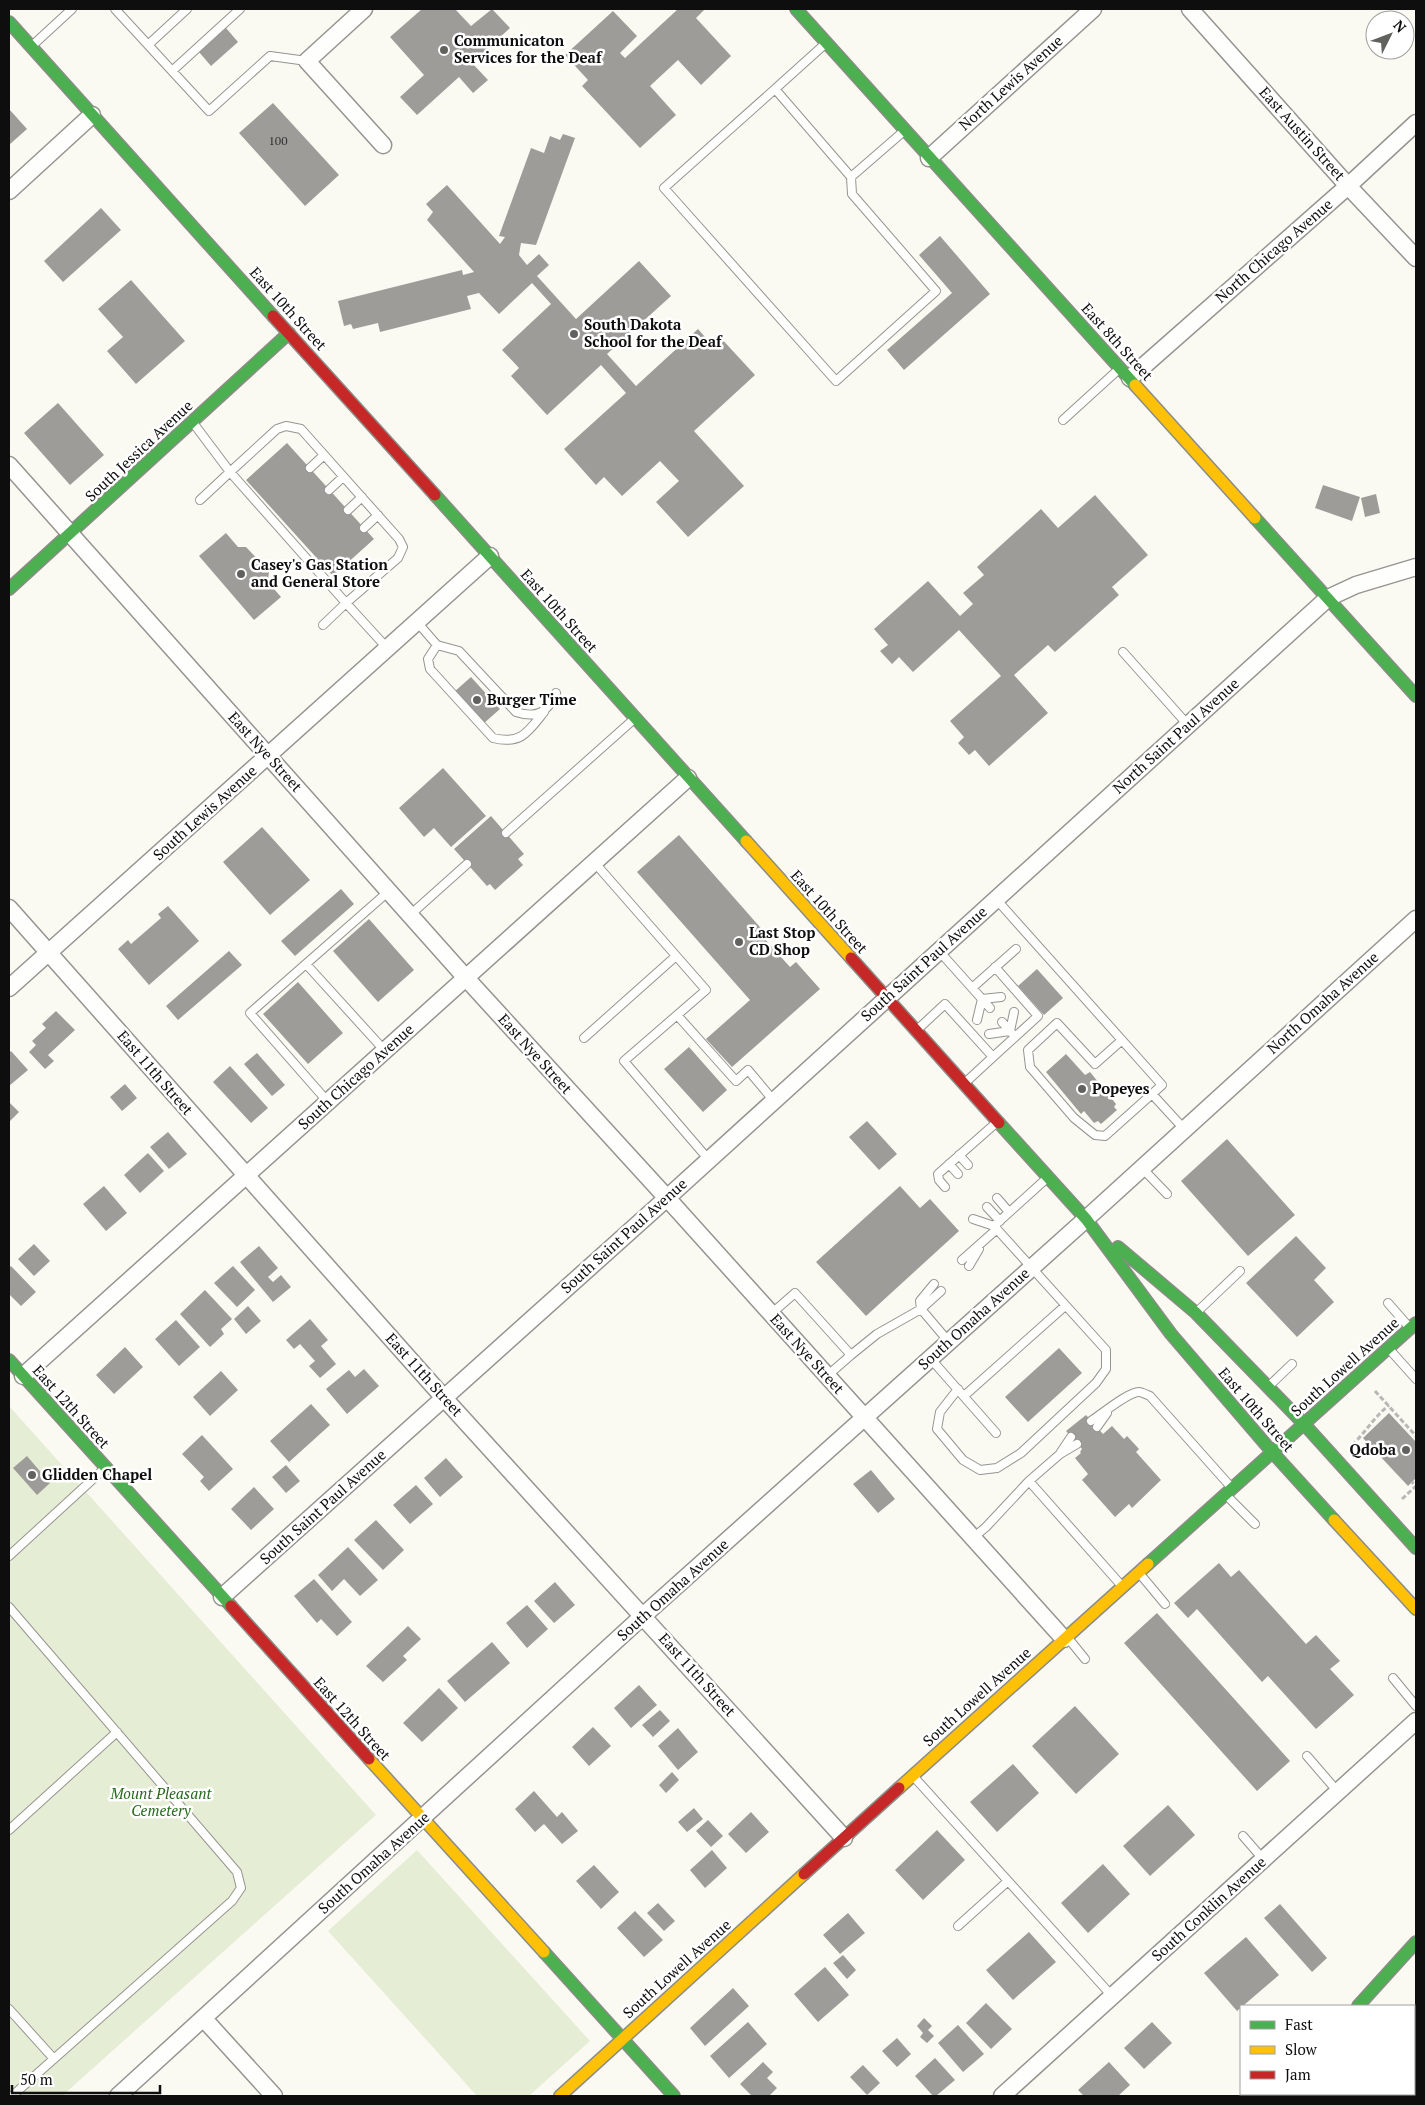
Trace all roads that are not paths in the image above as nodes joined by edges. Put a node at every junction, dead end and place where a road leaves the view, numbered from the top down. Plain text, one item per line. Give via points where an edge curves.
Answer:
1 (72, 9) edge
2 (115, 9) edge
3 (187, 9) edge
4 (240, 9) edge
5 (364, 9) edge
6 (796, 9) edge
7 (1093, 9) edge
8 (1190, 9) edge
9 (9, 22) edge
10 (826, 42) junction
11 (148, 44) junction
12 (31, 47) junction
13 (307, 61) junction
14 (172, 71) junction
15 (775, 90) junction
16 (92, 116) junction
17 (1416, 123) edge
18 (904, 130) junction
19 (383, 145) dead end
20 (929, 158) junction
21 (851, 177) junction
22 (1348, 186) junction
23 (9, 191) edge
24 (1416, 258) edge
25 (289, 333) junction
26 (1125, 373) junction
27 (1063, 420) dead end
28 (192, 422) junction
29 (324, 455) junction
30 (9, 466) edge
31 (310, 468) dead end
32 (230, 472) junction
33 (343, 477) junction
34 (329, 490) dead end
35 (362, 497) junction
36 (200, 500) dead end
37 (348, 510) dead end
38 (378, 515) junction
39 (364, 528) dead end
40 (70, 534) junction
41 (490, 556) junction
42 (1416, 567) edge
43 (9, 589) edge
44 (1328, 598) junction
45 (346, 604) junction
46 (417, 622) junction
47 (323, 625) dead end
48 (437, 645) junction
49 (388, 649) junction
50 (1123, 652) dead end
51 (556, 693) dead end
52 (1416, 696) edge
53 (544, 712) junction
54 (635, 718) junction
55 (1188, 725) junction
56 (269, 757) junction
57 (688, 778) junction
58 (506, 833) dead end
59 (594, 862) junction
60 (467, 864) dead end
61 (1024, 873) joint
62 (389, 891) junction
63 (996, 898) junction
64 (9, 908) edge
65 (410, 915) junction
66 (1416, 919) edge
67 (1016, 948) dead end
68 (939, 951) junction
69 (48, 953) junction
70 (676, 956) junction
71 (306, 964) junction
72 (995, 967) junction
73 (466, 978) junction
74 (9, 988) edge
75 (972, 988) junction
76 (1001, 997) dead end
77 (886, 998) junction
78 (982, 999) junction
79 (990, 1008) dead end
80 (1014, 1012) dead end
81 (677, 1015) junction
82 (976, 1020) dead end
83 (1002, 1022) dead end
84 (916, 1031) junction
85 (989, 1034) dead end
86 (1012, 1034) junction
87 (584, 1038) dead end
88 (1122, 1040) junction
89 (385, 1051) junction
90 (993, 1057) junction
91 (963, 1084) junction
92 (1231, 1088) joint
93 (1152, 1094) junction
94 (774, 1101) junction
95 (328, 1102) junction
96 (997, 1122) junction
97 (1185, 1130) junction
98 (959, 1155) junction
99 (709, 1160) junction
100 (949, 1164) junction
101 (968, 1165) dead end
102 (1142, 1168) junction
103 (958, 1174) dead end
104 (246, 1176) junction
105 (1048, 1178) junction
106 (945, 1188) dead end
107 (1167, 1194) dead end
108 (667, 1198) junction
109 (997, 1198) dead end
110 (987, 1207) dead end
111 (1009, 1212) junction
112 (973, 1219) dead end
113 (1086, 1219) junction
114 (997, 1225) junction
115 (984, 1240) junction
116 (962, 1260) dead end
117 (969, 1266) dead end
118 (1031, 1268) junction
119 (1240, 1271) dead end
120 (934, 1284) dead end
121 (941, 1291) dead end
122 (1388, 1303) dead end
123 (1066, 1306) junction
124 (921, 1309) junction
125 (1196, 1313) junction
126 (771, 1314) junction
127 (1413, 1326) edge
128 (949, 1342) junction
129 (1388, 1348) junction
130 (851, 1355) junction
131 (930, 1358) junction
132 (9, 1360) edge
133 (1292, 1364) dead end
134 (23, 1376) junction
135 (827, 1376) junction
136 (1416, 1379) edge
137 (1268, 1387) junction
138 (958, 1389) junction
139 (964, 1396) junction
140 (444, 1398) junction
141 (864, 1418) junction
142 (1094, 1424) dead end
143 (1304, 1424) junction
144 (996, 1433) dead end
145 (1071, 1437) dead end
146 (1077, 1444) dead end
147 (1273, 1452) junction
148 (1060, 1454) junction
149 (105, 1468) junction
150 (1030, 1481) junction
151 (1229, 1492) junction
152 (1254, 1524) dead end
153 (973, 1538) junction
154 (1416, 1548) edge
155 (9, 1556) edge
156 (1139, 1572) junction
157 (1123, 1587) junction
158 (222, 1597) junction
159 (1165, 1604) dead end
160 (9, 1607) edge
161 (1416, 1609) edge
162 (644, 1616) junction
163 (1065, 1638) junction
164 (1085, 1659) dead end
165 (1393, 1678) dead end
166 (1416, 1706) edge
167 (1416, 1721) edge
168 (116, 1732) junction
169 (1307, 1756) dead end
170 (913, 1775) junction
171 (1338, 1792) junction
172 (423, 1819) junction
173 (9, 1830) edge
174 (1243, 1836) dead end
175 (844, 1838) junction
176 (1264, 1860) junction
177 (1008, 1881) junction
178 (958, 1926) dead end
179 (1416, 1942) edge
180 (1112, 1996) junction
181 (1359, 2005) edge
182 (9, 2009) edge
183 (204, 2019) junction
184 (623, 2039) junction
185 (54, 2059) junction
186 (12, 2096) edge
187 (118, 2096) edge
188 (274, 2096) edge
189 (560, 2096) edge
190 (674, 2096) edge
191 (1002, 2096) edge

1 - 12 lane
2 - 11 lane
3 - 11 lane
4 - 14 lane
5 - 13 street
6 - 10 main road, East 8th Street
7 - 20 street, North Lewis Avenue
8 - 22 street, East Austin Street
9 - 12 main road, East 10th Street via 15,33
10 - 15 lane
10 - 18 main road, East 8th Street
11 - 14 lane
12 - 16 main road, East 10th Street
13 - 14 lane via 270,56 209,111
13 - 19 street
15 - 21 lane
15 - 21 lane via 664,188 836,382 936,291 852,194
16 - 23 street
16 - 25 main road, East 10th Street
17 - 22 street, North Chicago Avenue
18 - 20 main road, East 8th Street
18 - 21 lane
20 - 26 main road, East 8th Street
22 - 24 street, East Austin Street
22 - 26 street, North Chicago Avenue
25 - 28 main road, South Jessica Avenue
25 - 41 main road, East 10th Street
26 - 27 lane
26 - 44 main road, East 8th Street
28 - 32 lane
28 - 40 main road, South Jessica Avenue
29 - 31 lane
29 - 32 lane via 301,429 286,426 276,429
29 - 33 lane
30 - 40 street, East Nye Street
32 - 36 lane
32 - 45 lane via 320,568
33 - 34 lane
33 - 35 lane
35 - 37 lane
35 - 38 lane
38 - 39 lane
38 - 45 lane via 403,547 398,558
40 - 43 main road, South Jessica Avenue
40 - 56 street, East Nye Street
41 - 46 street, South Lewis Avenue
41 - 54 main road, East 10th Street
42 - 44 street, North Saint Paul Avenue via 1356,585
44 - 52 main road, East 8th Street
44 - 55 street, North Saint Paul Avenue
45 - 47 lane
45 - 49 lane
46 - 48 lane
46 - 49 street, South Lewis Avenue
48 - 53 lane via 459,651 516,712 525,716
48 - 53 lane via 428,658 430,669 493,738 506,742 520,738
49 - 56 street, South Lewis Avenue
50 - 55 lane
51 - 53 lane
54 - 57 main road, East 10th Street
54 - 58 lane
55 - 61 street, North Saint Paul Avenue
56 - 62 street, East Nye Street
56 - 69 street, South Lewis Avenue
57 - 59 street, South Chicago Avenue
57 - 77 main road, East 10th Street
59 - 70 lane
59 - 73 street, South Chicago Avenue
60 - 65 lane
61 - 63 street, South Saint Paul Avenue
62 - 65 street, East Nye Street
62 - 71 lane
63 - 68 street, South Saint Paul Avenue
63 - 88 lane
64 - 69 street, East 11th Street
65 - 73 street, East Nye Street
66 - 92 street, North Omaha Avenue
67 - 72 lane
68 - 75 lane
68 - 77 street, South Saint Paul Avenue
69 - 74 street, South Lewis Avenue
69 - 104 street, East 11th Street
70 - 81 lane via 706,990
70 - 87 lane
71 - 89 lane
71 - 95 lane via 250,1013
72 - 75 lane
72 - 86 lane via 1038,1016
73 - 89 street, South Chicago Avenue
73 - 108 street, East Nye Street
75 - 78 lane
76 - 78 lane
77 - 84 main road, East 10th Street
77 - 94 street, South Saint Paul Avenue
78 - 79 lane
78 - 82 lane
80 - 86 lane
81 - 94 lane via 736,1081 748,1070
81 - 99 lane via 624,1061
83 - 86 lane
84 - 90 lane via 945,1004
84 - 91 main road, East 10th Street
85 - 86 lane
86 - 90 lane
88 - 93 lane via 1162,1084
88 - 93 lane via 1096,1064 1057,1023 1028,1050 1030,1067 1074,1118 1095,1135 1105,1136
89 - 95 street, South Chicago Avenue
90 - 91 lane
91 - 96 main road, East 10th Street
92 - 97 street, South Omaha Avenue
93 - 97 lane
94 - 99 street, South Saint Paul Avenue
95 - 104 street, South Chicago Avenue
96 - 98 lane
96 - 105 main road, East 10th Street
97 - 102 street, South Omaha Avenue
98 - 100 lane
98 - 101 lane
99 - 108 street, South Saint Paul Avenue
100 - 103 lane
100 - 106 lane via 938,1174
102 - 107 lane
102 - 113 street, South Omaha Avenue
104 - 134 street, South Chicago Avenue
104 - 140 street, East 11th Street
105 - 111 lane
105 - 113 main road, East 10th Street
108 - 126 street, East Nye Street
108 - 140 street, South Saint Paul Avenue
109 - 111 lane
110 - 114 lane
111 - 114 lane
112 - 114 lane
113 - 118 street, South Omaha Avenue
113 - 125 main road, East 10th Street
113 - 147 main road, East 10th Street via 1171,1334
114 - 115 lane
114 - 118 lane
115 - 116 lane
115 - 117 lane
118 - 123 lane
118 - 128 street, South Omaha Avenue
119 - 125 lane
120 - 124 lane via 920,1301
121 - 124 lane
122 - 127 lane
123 - 138 lane via 1106,1350 1106,1369 1096,1383 1020,1452 997,1468 980,1470 963,1460 937,1430 940,1412
123 - 139 lane
124 - 128 lane
124 - 130 lane via 877,1334
125 - 137 main road, East 10th Street
126 - 130 lane via 795,1293
126 - 135 street, East Nye Street
127 - 129 main road, South Lowell Avenue
128 - 131 street, South Omaha Avenue
129 - 136 lane
129 - 143 main road, South Lowell Avenue
130 - 135 lane
131 - 138 lane
131 - 141 street, South Omaha Avenue
132 - 134 main road, East 12th Street
133 - 137 lane
134 - 149 main road, East 12th Street
135 - 141 street, East Nye Street
137 - 143 main road, East 10th Street
138 - 139 lane
139 - 144 lane
140 - 158 street, South Saint Paul Avenue
140 - 162 street, East 11th Street
141 - 153 street, East Nye Street
141 - 162 street, South Omaha Avenue
142 - 151 lane via 1124,1396 1139,1392 1150,1396
143 - 147 main road, South Lowell Avenue
143 - 154 main road, East 10th Street
145 - 148 lane
146 - 148 lane
147 - 151 main road, South Lowell Avenue
147 - 161 main road, East 10th Street
148 - 150 lane
149 - 155 lane
149 - 158 main road, East 12th Street
150 - 153 lane
150 - 157 lane
151 - 152 lane
151 - 156 main road, South Lowell Avenue
153 - 163 street, East Nye Street
156 - 157 main road, South Lowell Avenue
156 - 159 lane
157 - 163 main road, South Lowell Avenue
158 - 172 main road, East 12th Street
160 - 168 lane
162 - 172 street, South Omaha Avenue
162 - 175 street, East 11th Street
163 - 164 lane
163 - 170 main road, South Lowell Avenue
165 - 166 lane
167 - 171 street, South Conklin Avenue
168 - 173 lane
168 - 185 lane via 236,1872 241,1888 232,1901
169 - 171 lane
170 - 175 main road, South Lowell Avenue
170 - 177 lane
171 - 176 street, South Conklin Avenue
172 - 183 street, South Omaha Avenue
172 - 184 main road, East 12th Street
174 - 176 lane
175 - 184 main road, South Lowell Avenue
176 - 180 street, South Conklin Avenue
177 - 178 lane
177 - 180 lane
179 - 181 main road
180 - 191 street, South Conklin Avenue
182 - 185 lane
183 - 187 street, South Omaha Avenue
183 - 188 street
184 - 189 main road, South Lowell Avenue
184 - 190 main road, East 12th Street
185 - 186 lane

